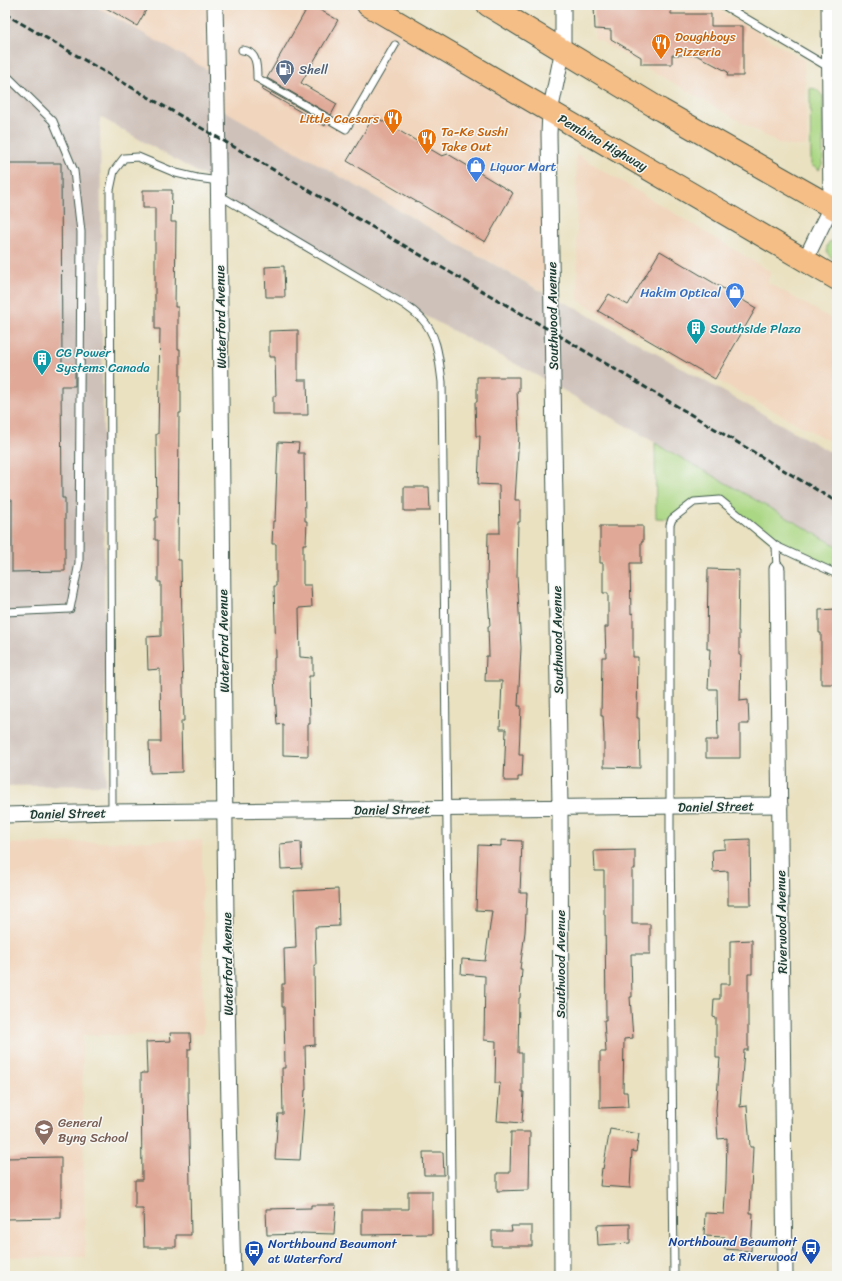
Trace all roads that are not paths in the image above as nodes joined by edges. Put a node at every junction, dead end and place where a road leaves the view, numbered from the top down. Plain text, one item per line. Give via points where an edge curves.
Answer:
1 (216, 5) edge
2 (368, 5) edge
3 (488, 5) edge
4 (563, 5) edge
5 (723, 5) edge
6 (829, 5) edge
7 (394, 45) dead end
8 (242, 50) dead end
9 (563, 50) junction
10 (833, 70) edge
11 (5, 74) edge
12 (550, 112) junction
13 (219, 188) junction
14 (834, 208) edge
15 (805, 260) junction
16 (837, 279) edge
17 (776, 546) junction
18 (777, 569) joint
19 (837, 574) edge
20 (5, 612) edge
21 (780, 805) junction
22 (670, 806) junction
23 (560, 807) junction
24 (446, 808) junction
25 (112, 812) junction
26 (224, 812) junction
27 (5, 815) edge
28 (233, 1276) edge
29 (452, 1276) edge
30 (562, 1276) edge
31 (674, 1276) edge
32 (785, 1276) edge

1 - 13 street, Waterford Avenue
2 - 12 main road, Pembina Highway
3 - 9 main road
4 - 9 street, Southwood Avenue
5 - 10 lane
6 - 10 street
7 - 8 lane via 346,129 257,78 255,59 251,53
9 - 12 street, Southwood Avenue
9 - 14 main road via 661,110
10 - 14 street
11 - 20 lane via 53,121 74,171 81,232 79,563 70,609
12 - 15 main road, Pembina Highway
12 - 23 street, Southwood Avenue
13 - 24 lane via 405,304 423,320 432,334 442,382
13 - 25 lane via 138,157 124,158 114,170 110,190
13 - 26 street, Waterford Avenue
14 - 15 street
15 - 16 main road, Pembina Highway
17 - 18 lane
17 - 19 lane
17 - 22 lane via 720,500 694,502 672,519
18 - 21 street, Riverwood Avenue
21 - 22 street, Daniel Street
21 - 32 street, Riverwood Avenue
22 - 23 street, Daniel Street
22 - 31 lane
23 - 24 street, Daniel Street
23 - 30 street, Southwood Avenue
24 - 26 street, Daniel Street
24 - 29 lane
25 - 26 street, Daniel Street
25 - 27 street, Daniel Street
26 - 28 street, Waterford Avenue

